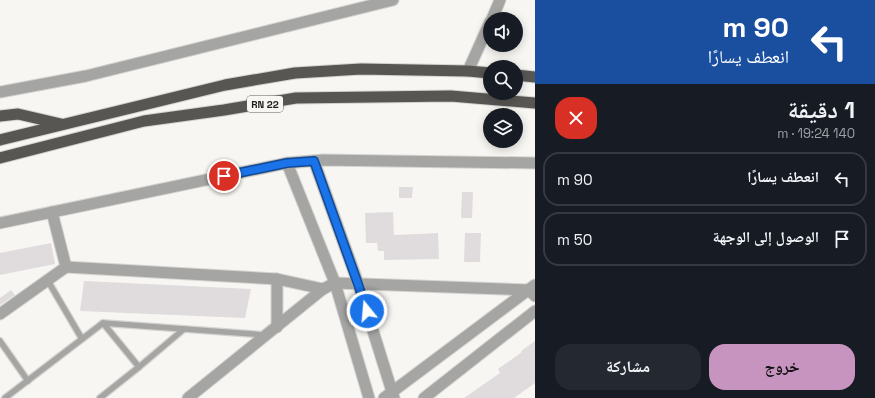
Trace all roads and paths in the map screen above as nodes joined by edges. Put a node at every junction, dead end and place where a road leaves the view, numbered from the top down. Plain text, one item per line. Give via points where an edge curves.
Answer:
1 (393, 0) edge
2 (500, 0) edge
3 (495, 12) edge
4 (483, 38) edge
5 (468, 71) junction
6 (483, 72) edge
7 (523, 76) edge
8 (535, 77) edge
9 (0, 92) edge
10 (535, 103) edge
11 (0, 116) edge
12 (63, 124) junction
13 (0, 140) edge
14 (0, 158) edge
15 (314, 161) junction
16 (287, 163) junction
17 (535, 163) edge
18 (52, 212) junction
19 (0, 223) edge
20 (66, 268) junction
21 (277, 279) junction
22 (48, 281) junction
23 (335, 283) junction
24 (358, 284) junction
25 (323, 289) junction
26 (533, 291) edge
27 (535, 312) edge
28 (0, 314) edge
29 (103, 323) junction
30 (122, 324) junction
31 (277, 327) junction
32 (184, 329) junction
33 (110, 331) junction
34 (267, 335) junction
35 (82, 339) junction
36 (0, 341) edge
37 (139, 367) junction
38 (28, 381) junction
39 (390, 396) edge
40 (5, 398) edge
41 (100, 398) edge
42 (188, 398) edge
43 (369, 398) edge
44 (424, 398) edge

1 - 9 street via 86,76
2 - 3 street
4 - 5 street
5 - 6 highway, RN 22
5 - 12 highway, RN 22 via 361,68 295,73 225,85
7 - 8 highway
10 - 14 highway, RN 22 via 451,96 296,98 144,121
11 - 12 highway via 18,114
12 - 13 highway, RN 22
15 - 16 street
15 - 17 street
15 - 24 street
16 - 18 street
16 - 23 street
18 - 19 street
18 - 20 street
20 - 21 street
20 - 22 street
21 - 25 street
21 - 31 street
22 - 28 street
22 - 35 lane
23 - 24 street
23 - 25 street
23 - 43 street
24 - 26 street
24 - 39 street
25 - 31 street
26 - 39 street
27 - 44 street
29 - 30 lane
29 - 33 lane
29 - 35 lane
30 - 32 lane
30 - 33 lane
31 - 34 street
32 - 34 lane
32 - 37 lane
33 - 37 lane
34 - 42 street
35 - 38 lane
36 - 38 lane
37 - 41 lane
38 - 40 lane

